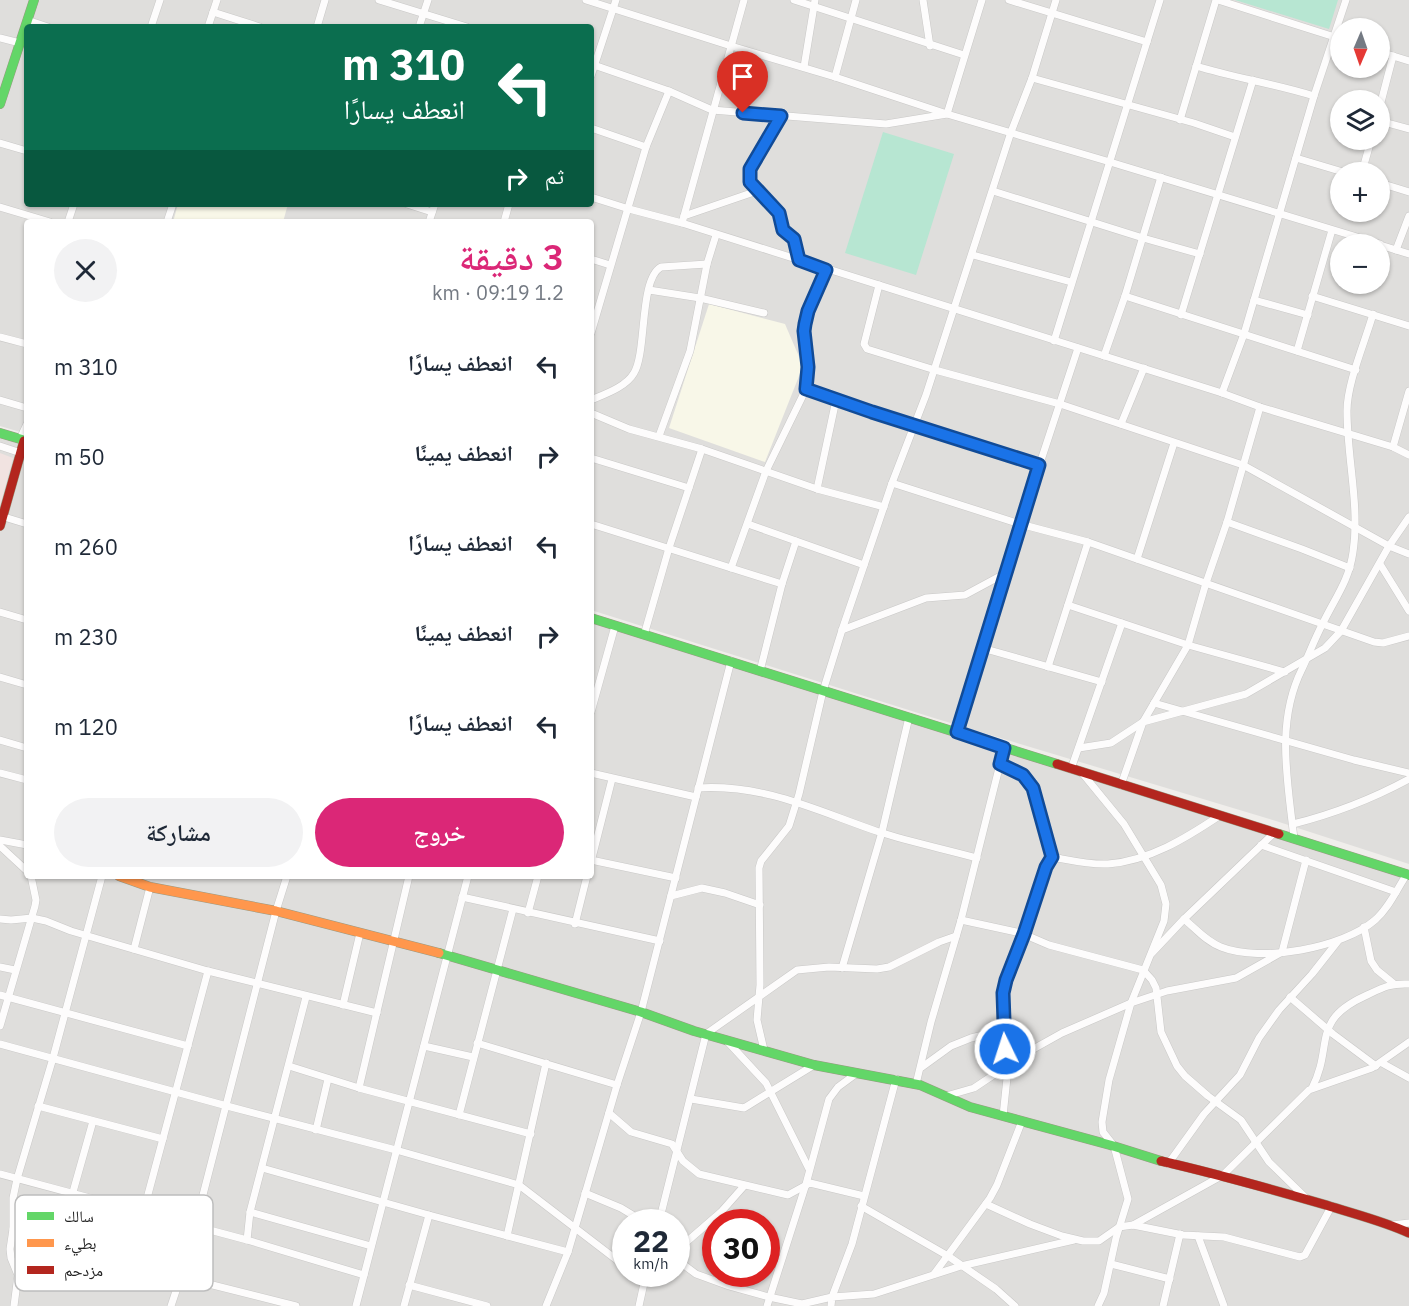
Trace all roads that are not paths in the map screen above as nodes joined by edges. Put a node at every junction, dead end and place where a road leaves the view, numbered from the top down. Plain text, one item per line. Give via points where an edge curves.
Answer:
1 (34, 0) edge
2 (160, 0) edge
3 (217, 0) edge
4 (325, 0) edge
5 (379, 0) edge
6 (428, 0) edge
7 (586, 0) edge
8 (616, 0) edge
9 (744, 0) edge
10 (794, 0) edge
11 (856, 0) edge
12 (923, 0) edge
13 (982, 0) edge
14 (1009, 0) edge
15 (1056, 0) edge
16 (1160, 0) edge
17 (1217, 0) edge
18 (1346, 0) edge
19 (815, 3) edge
20 (614, 9) junction
21 (213, 12) junction
22 (1053, 13) junction
23 (423, 14) junction
24 (1342, 18) edge
25 (851, 19) junction
26 (27, 21) junction
27 (26, 24) edge
28 (38, 24) edge
29 (152, 24) edge
30 (209, 24) edge
31 (251, 24) edge
32 (317, 24) edge
33 (420, 24) edge
34 (457, 24) edge
35 (24, 30) edge
36 (1330, 36) edge
37 (0, 38) edge
38 (1147, 42) junction
39 (20, 43) junction
40 (731, 46) junction
41 (930, 46) junction
42 (594, 50) edge
43 (600, 51) junction
44 (964, 55) junction
45 (1390, 55) edge
46 (1330, 56) edge
47 (1393, 56) junction
48 (1409, 61) edge
49 (594, 64) edge
50 (1197, 66) junction
51 (804, 67) junction
52 (835, 77) junction
53 (1032, 78) junction
54 (1253, 80) junction
55 (1384, 90) edge
56 (669, 91) junction
57 (2, 92) edge
58 (1314, 96) junction
59 (0, 104) edge
60 (1127, 105) junction
61 (712, 110) junction
62 (947, 114) junction
63 (781, 116) junction
64 (1180, 120) junction
65 (1390, 124) edge
66 (594, 129) edge
67 (1409, 129) edge
68 (1011, 132) junction
69 (1235, 137) junction
70 (0, 143) edge
71 (646, 147) junction
72 (24, 150) edge
73 (1296, 158) junction
74 (1110, 162) junction
75 (1330, 168) edge
76 (1161, 177) junction
77 (1390, 186) edge
78 (758, 191) junction
79 (993, 191) junction
80 (1409, 192) edge
81 (1219, 196) junction
82 (594, 198) edge
83 (0, 207) edge
84 (629, 209) junction
85 (1279, 214) junction
86 (1409, 216) edge
87 (40, 219) edge
88 (683, 220) junction
89 (1090, 221) junction
90 (1332, 230) junction
91 (1345, 234) edge
92 (716, 235) junction
93 (1143, 238) junction
94 (1390, 248) edge
95 (1396, 250) junction
96 (1200, 254) junction
97 (1409, 254) edge
98 (973, 255) junction
99 (594, 260) edge
100 (799, 260) junction
101 (707, 264) junction
102 (610, 265) junction
103 (826, 270) junction
104 (1071, 282) junction
105 (879, 285) junction
106 (649, 290) junction
107 (1125, 296) junction
108 (1312, 296) junction
109 (700, 298) junction
110 (1254, 300) junction
111 (955, 310) junction
112 (764, 313) dead end
113 (1181, 315) junction
114 (1308, 315) junction
115 (1373, 315) junction
116 (594, 322) edge
117 (1409, 326) edge
118 (1244, 334) junction
119 (0, 337) edge
120 (1054, 341) junction
121 (24, 342) edge
122 (1078, 348) junction
123 (1297, 351) junction
124 (1104, 356) junction
125 (1144, 368) junction
126 (935, 370) junction
127 (1356, 370) junction
128 (806, 389) junction
129 (1409, 391) edge
130 (1222, 393) junction
131 (594, 399) edge
132 (836, 399) junction
133 (0, 400) edge
134 (1060, 404) junction
135 (24, 407) edge
136 (1260, 407) junction
137 (594, 414) edge
138 (1121, 424) junction
139 (915, 425) junction
140 (0, 433) edge
141 (1348, 433) junction
142 (659, 436) junction
143 (24, 440) edge
144 (1174, 443) junction
145 (0, 446) edge
146 (1393, 447) junction
147 (702, 449) junction
148 (24, 454) edge
149 (1409, 455) edge
150 (594, 459) edge
151 (1039, 465) junction
152 (1243, 465) junction
153 (766, 471) junction
154 (892, 483) junction
155 (689, 488) junction
156 (817, 489) junction
157 (884, 507) junction
158 (1409, 517) edge
159 (1, 520) edge
160 (1227, 522) junction
161 (24, 524) edge
162 (748, 524) junction
163 (1020, 524) junction
164 (594, 525) edge
165 (1356, 527) junction
166 (796, 541) junction
167 (1088, 542) junction
168 (1389, 546) junction
169 (669, 548) junction
170 (1409, 554) edge
171 (1137, 559) junction
172 (1380, 564) junction
173 (864, 565) junction
174 (731, 568) junction
175 (1350, 568) junction
176 (1004, 574) junction
177 (1206, 583) junction
178 (782, 585) junction
179 (1068, 605) junction
180 (1409, 611) edge
181 (0, 612) edge
182 (24, 619) edge
183 (594, 619) edge
184 (1122, 622) junction
185 (1323, 623) junction
186 (615, 626) junction
187 (842, 630) junction
188 (1341, 631) junction
189 (644, 635) junction
190 (1409, 636) edge
191 (1188, 645) junction
192 (982, 648) junction
193 (1306, 660) junction
194 (731, 661) junction
195 (1048, 667) junction
196 (760, 671) junction
197 (1285, 672) junction
198 (0, 677) edge
199 (1102, 682) junction
200 (24, 684) edge
201 (824, 691) junction
202 (594, 701) edge
203 (1154, 703) junction
204 (1186, 711) junction
205 (909, 717) junction
206 (1143, 722) junction
207 (957, 732) junction
208 (1284, 739) junction
209 (0, 740) edge
210 (24, 747) edge
211 (1004, 748) junction
212 (1079, 748) junction
213 (1000, 764) junction
214 (1076, 771) junction
215 (0, 773) edge
216 (1409, 773) edge
217 (594, 774) edge
218 (24, 779) edge
219 (612, 779) junction
220 (1409, 779) edge
221 (1121, 785) junction
222 (698, 788) junction
223 (696, 797) junction
224 (796, 802) junction
225 (1219, 816) junction
226 (1293, 824) junction
227 (882, 832) junction
228 (1274, 833) junction
229 (1294, 839) junction
230 (0, 840) edge
231 (24, 844) edge
232 (1262, 845) junction
233 (0, 846) edge
234 (594, 849) edge
235 (1144, 856) junction
236 (1052, 857) junction
237 (976, 858) junction
238 (1306, 860) junction
239 (594, 862) edge
240 (24, 868) edge
241 (1408, 875) edge
242 (676, 878) junction
243 (32, 879) edge
244 (101, 879) edge
245 (127, 879) edge
246 (286, 879) edge
247 (408, 879) edge
248 (465, 879) edge
249 (537, 879) edge
250 (586, 879) edge
251 (150, 887) junction
252 (1396, 892) junction
253 (671, 896) junction
254 (462, 897) junction
255 (760, 905) junction
256 (513, 909) junction
257 (276, 912) junction
258 (528, 913) junction
259 (32, 918) junction
260 (0, 919) edge
261 (1184, 919) junction
262 (961, 920) junction
263 (575, 924) junction
264 (1364, 927) junction
265 (360, 933) junction
266 (1024, 934) junction
267 (86, 935) junction
268 (956, 936) junction
269 (660, 941) junction
270 (1338, 941) junction
271 (393, 942) junction
272 (134, 949) junction
273 (1282, 952) junction
274 (447, 955) junction
275 (1148, 958) junction
276 (0, 967) edge
277 (842, 968) junction
278 (15, 970) junction
279 (1143, 970) junction
280 (208, 971) junction
281 (496, 971) junction
282 (1393, 983) junction
283 (1409, 984) edge
284 (258, 985) junction
285 (1157, 994) junction
286 (4, 996) edge
287 (306, 997) junction
288 (1290, 997) junction
289 (759, 999) junction
290 (1131, 1003) junction
291 (343, 1005) junction
292 (65, 1012) junction
293 (640, 1012) junction
294 (377, 1013) junction
295 (0, 1026) edge
296 (1004, 1030) junction
297 (1328, 1030) junction
298 (706, 1034) junction
299 (726, 1040) junction
300 (1409, 1042) edge
301 (477, 1043) junction
302 (0, 1044) edge
303 (189, 1046) junction
304 (424, 1046) junction
305 (764, 1050) junction
306 (473, 1057) junction
307 (52, 1058) junction
308 (546, 1063) junction
309 (1379, 1064) junction
310 (814, 1065) junction
311 (289, 1066) junction
312 (922, 1067) junction
313 (1006, 1067) junction
314 (858, 1072) junction
315 (1409, 1078) edge
316 (328, 1079) junction
317 (896, 1080) junction
318 (916, 1084) junction
319 (617, 1085) junction
320 (359, 1088) junction
321 (1312, 1089) junction
322 (770, 1090) junction
323 (177, 1092) junction
324 (946, 1096) junction
325 (691, 1099) junction
326 (1215, 1101) junction
327 (409, 1102) junction
328 (38, 1106) junction
329 (226, 1107) junction
330 (609, 1113) junction
331 (459, 1114) junction
332 (1003, 1116) junction
333 (274, 1119) junction
334 (93, 1121) junction
335 (1022, 1121) junction
336 (316, 1130) junction
337 (531, 1134) junction
338 (163, 1139) junction
339 (1257, 1143) junction
340 (1114, 1146) junction
341 (396, 1150) junction
342 (678, 1152) junction
343 (1168, 1164) junction
344 (262, 1168) junction
345 (809, 1169) junction
346 (0, 1174) edge
347 (1223, 1175) junction
348 (17, 1179) junction
349 (806, 1184) junction
350 (519, 1185) junction
351 (744, 1186) junction
352 (585, 1193) junction
353 (72, 1194) junction
354 (76, 1195) edge
355 (148, 1195) edge
356 (203, 1195) edge
357 (864, 1196) junction
358 (1308, 1200) junction
359 (383, 1202) junction
360 (986, 1204) junction
361 (861, 1206) junction
362 (1331, 1207) junction
363 (623, 1209) edge
364 (663, 1209) edge
365 (250, 1212) junction
366 (429, 1215) junction
367 (1409, 1223) edge
368 (1133, 1225) junction
369 (1392, 1225) junction
370 (575, 1227) junction
371 (1119, 1227) junction
372 (13, 1229) joint
373 (213, 1231) edge
374 (1409, 1233) edge
375 (1180, 1234) junction
376 (507, 1236) junction
377 (1198, 1236) junction
378 (690, 1239) edge
379 (1077, 1239) junction
380 (247, 1240) junction
381 (371, 1246) junction
382 (568, 1252) junction
383 (948, 1256) junction
384 (612, 1258) edge
385 (1111, 1264) junction
386 (961, 1266) junction
387 (15, 1269) edge
388 (690, 1270) edge
389 (364, 1275) junction
390 (933, 1276) junction
391 (1170, 1278) junction
392 (213, 1284) edge
393 (409, 1285) junction
394 (643, 1287) edge
395 (16, 1291) edge
396 (176, 1291) edge
397 (262, 1297) junction
398 (769, 1297) junction
399 (832, 1297) junction
400 (14, 1306) edge
401 (171, 1306) edge
402 (259, 1306) edge
403 (296, 1306) edge
404 (356, 1306) edge
405 (404, 1306) edge
406 (487, 1306) edge
407 (546, 1306) edge
408 (639, 1306) edge
409 (767, 1306) edge
410 (831, 1306) edge
411 (1015, 1306) edge
412 (1098, 1306) edge
413 (1163, 1306) edge
414 (1224, 1306) edge

1 - 26 main road
2 - 29 street
3 - 21 street
4 - 32 street
5 - 23 street
6 - 23 street
7 - 20 street
8 - 20 street
9 - 40 street
10 - 19 street
11 - 25 street
12 - 41 street
13 - 44 street
14 - 22 street
15 - 22 street
16 - 38 street
17 - 36 street
17 - 50 street
18 - 24 street
19 - 25 street
19 - 51 street
20 - 40 street
20 - 43 street
21 - 30 street
21 - 31 street
22 - 38 street
22 - 53 street
23 - 33 street
23 - 34 street
25 - 41 street
25 - 52 street
26 - 27 main road
26 - 28 street
35 - 39 main road
37 - 39 street
38 - 60 street
39 - 57 main road
40 - 51 street
40 - 61 street
41 - 44 street
42 - 43 street
43 - 49 street
44 - 62 street
45 - 47 street
46 - 58 street
47 - 48 street
47 - 55 street
49 - 56 street
50 - 54 street
50 - 64 street
51 - 52 street
52 - 62 street
53 - 60 street
53 - 68 street
54 - 58 street
54 - 69 street
56 - 61 street
56 - 71 street
57 - 59 main road
58 - 73 street
60 - 64 street
60 - 74 street
61 - 63 street
61 - 88 street
62 - 63 street via 886,124
62 - 68 street
63 - 78 street via 750,169 750,182
64 - 69 street
65 - 67 street
66 - 71 street
68 - 74 street
68 - 79 street
69 - 81 street
70 - 72 street
71 - 84 street
73 - 75 street
73 - 85 street
74 - 76 street
74 - 89 street
76 - 81 street
76 - 93 street
77 - 80 street
78 - 88 street
78 - 100 street via 779,213 783,230 794,239
79 - 89 street
79 - 98 street
81 - 85 street
81 - 96 street
82 - 84 street
83 - 87 street
84 - 88 street
84 - 102 street
85 - 90 street
85 - 110 street
86 - 95 street
88 - 92 street
89 - 93 street
89 - 104 street
90 - 91 street
90 - 108 street
92 - 100 street
92 - 101 street
93 - 96 street
93 - 107 street
94 - 95 street
95 - 97 street
96 - 113 street
98 - 104 street
98 - 111 street
99 - 102 street
100 - 103 street
101 - 106 street via 661,267
101 - 109 street
102 - 116 street
103 - 105 street
103 - 128 street via 805,324
104 - 120 street
105 - 111 street
105 - 126 street via 865,348
106 - 109 street
106 - 131 street via 633,375
107 - 113 street
107 - 124 street
108 - 114 street
108 - 115 street
109 - 112 street
109 - 142 street via 690,351
110 - 114 street
110 - 118 street
111 - 120 street
111 - 126 street
113 - 118 street
114 - 123 street
115 - 117 street
115 - 127 street
118 - 123 street
118 - 130 street
119 - 121 street
120 - 122 street
122 - 124 street
122 - 134 street
123 - 127 street
124 - 125 street
125 - 130 street
125 - 138 street
126 - 134 street
126 - 139 street
127 - 141 street via 1348,403
128 - 132 street
128 - 153 street
129 - 146 street
130 - 136 street
132 - 139 street
132 - 156 street
133 - 135 street
134 - 138 street
134 - 151 street
136 - 141 street
136 - 152 street
137 - 142 street
138 - 144 street
139 - 151 street
139 - 154 street
140 - 143 main road
141 - 146 street
141 - 165 street
142 - 147 street
143 - 148 main road
144 - 152 street
144 - 171 street
145 - 148 street
146 - 149 street
147 - 153 street
147 - 155 street
148 - 159 main road
150 - 155 street
151 - 163 street
152 - 160 street
152 - 165 street
153 - 156 street
153 - 162 street
154 - 157 street
154 - 163 street
155 - 169 street
156 - 157 street
157 - 173 street
158 - 168 street
159 - 161 street
160 - 175 street
160 - 177 street
162 - 166 street
162 - 174 street
163 - 167 street
163 - 176 street
164 - 169 street
165 - 168 street
165 - 175 street
166 - 173 street
166 - 178 street
167 - 171 street
167 - 179 street
168 - 170 street
168 - 172 street
169 - 174 street
169 - 189 street
171 - 177 street
172 - 180 street
172 - 188 street
173 - 187 street
174 - 178 street
175 - 185 street
176 - 187 street via 965,595 926,598
176 - 192 street
177 - 185 street
177 - 191 street
178 - 196 street
179 - 184 street
179 - 195 street
181 - 182 street
183 - 186 main road
184 - 191 street
184 - 199 street
185 - 188 street
185 - 193 street
186 - 189 main road
186 - 202 street
187 - 201 street
188 - 190 street via 1374,642
188 - 193 street
189 - 194 main road
191 - 197 street
191 - 203 street
192 - 195 street
192 - 207 street
193 - 197 street
193 - 208 street via 1290,704
194 - 196 main road
194 - 222 street
195 - 199 street
196 - 201 main road
197 - 204 street via 1246,693
198 - 200 street
199 - 212 street
201 - 205 main road
201 - 224 street
203 - 204 street
203 - 206 street
204 - 206 street
204 - 208 street
205 - 207 main road
205 - 227 street
206 - 212 street via 1115,742
206 - 221 street
207 - 211 main road
208 - 216 street
208 - 226 street
209 - 210 street
211 - 213 street
211 - 214 main road
212 - 214 street
213 - 236 street via 1023,775 1033,788
213 - 237 street
214 - 221 main road
214 - 235 street via 1114,810
215 - 218 street
217 - 219 street
219 - 223 street
219 - 234 street
220 - 226 street via 1328,815
221 - 225 main road
222 - 223 street
222 - 224 street via 749,789
223 - 242 street
224 - 227 street
224 - 255 street via 789,826 761,861
225 - 228 main road
225 - 235 street via 1180,841
226 - 229 street
227 - 237 street
227 - 277 street
228 - 229 main road
228 - 232 street
229 - 241 main road
230 - 231 street
232 - 238 street
232 - 261 street
233 - 240 street
235 - 236 street via 1107,864
235 - 275 street via 1161,885 1166,910
236 - 266 street
237 - 262 street
238 - 252 street
238 - 273 street
239 - 242 street
241 - 252 street
242 - 253 street
243 - 259 street via 36,900
244 - 267 street
245 - 251 main road
246 - 257 street
247 - 271 street
248 - 254 street
249 - 258 street
250 - 263 street
251 - 257 main road
251 - 272 street
252 - 264 street via 1382,913
253 - 255 street via 702,888
253 - 269 street
254 - 256 street
254 - 274 street
255 - 289 street
256 - 258 street
256 - 281 street
257 - 265 main road
257 - 284 street
258 - 263 street
259 - 260 street
259 - 267 street
259 - 278 street
261 - 273 street via 1211,942 1226,949
261 - 275 street
262 - 266 street
262 - 268 street
263 - 269 street
264 - 270 street
264 - 282 street via 1371,961
265 - 271 main road
265 - 291 street
266 - 279 street via 1049,945
266 - 296 street via 1004,988
267 - 272 street
267 - 292 street
268 - 277 street via 889,967
268 - 312 street
269 - 293 street
270 - 273 street
270 - 288 street
271 - 274 main road
271 - 294 street
272 - 280 street
273 - 285 street via 1236,978
274 - 281 main road
274 - 304 street
275 - 279 street
276 - 278 street
277 - 289 street via 797,970
278 - 286 street
279 - 285 street
279 - 290 street
280 - 284 street
280 - 303 street
281 - 293 main road
281 - 301 street
282 - 283 street
282 - 297 street via 1343,1007
284 - 287 street
284 - 329 street
285 - 290 street
285 - 326 street via 1159,1021 1169,1052 1185,1076
286 - 292 street
286 - 295 street
287 - 291 street
287 - 311 street
288 - 297 street
288 - 326 street via 1259,1038 1237,1078
289 - 298 street
289 - 305 street via 757,1020
290 - 313 street via 1062,1033
290 - 340 street via 1109,1080 1102,1122 1103,1132
291 - 294 street
292 - 303 street
292 - 307 street
293 - 298 main road
293 - 319 street
294 - 320 street
296 - 312 street via 951,1046
296 - 313 street
297 - 309 street
297 - 321 street
298 - 299 main road
298 - 325 street
299 - 305 main road
299 - 322 street via 762,1076
300 - 309 street
301 - 306 street
301 - 308 street
302 - 307 street
303 - 323 street
304 - 306 street
304 - 327 street
305 - 310 main road
306 - 331 street
307 - 323 street
307 - 328 street
308 - 319 street
308 - 337 street
309 - 315 street
309 - 321 street
310 - 314 main road
310 - 322 street
311 - 316 street
311 - 333 street
312 - 318 street
313 - 324 street via 974,1088
313 - 332 street
314 - 317 main road
314 - 345 street via 829,1099
316 - 320 street
316 - 336 street
317 - 318 main road
317 - 357 street
318 - 324 main road
319 - 330 street
320 - 327 street
321 - 339 street
322 - 325 street via 744,1108
322 - 345 street
323 - 329 street
323 - 338 street
324 - 332 main road
325 - 342 street
326 - 339 street via 1241,1119
326 - 343 street
327 - 331 street
327 - 341 street
328 - 334 street
328 - 348 street
329 - 333 street
329 - 356 street
330 - 342 street via 631,1132 669,1142
330 - 352 street
331 - 337 street
332 - 335 main road
333 - 336 street
333 - 344 street
334 - 338 street
334 - 353 street
335 - 340 main road
335 - 360 street
336 - 341 street
337 - 350 street
338 - 355 street
339 - 347 street
339 - 358 street via 1271,1165
340 - 343 main road
340 - 371 street via 1128,1199
341 - 350 street
341 - 359 street
342 - 351 street via 699,1174
342 - 364 street
343 - 347 main road
344 - 359 street
344 - 365 street
345 - 349 street
346 - 348 street
347 - 358 main road
347 - 368 street
348 - 353 street
348 - 372 street
349 - 351 street via 788,1195
349 - 357 street
349 - 398 street
350 - 370 street
350 - 376 street
351 - 378 street via 722,1212
352 - 363 street
352 - 370 street
353 - 354 street
357 - 361 street
358 - 362 main road
359 - 366 street
359 - 381 street
360 - 379 street
360 - 383 street
361 - 383 street
361 - 399 street via 848,1257
362 - 369 main road
362 - 377 street via 1302,1257 1224,1237
365 - 380 street
365 - 381 street
366 - 376 street
366 - 393 street
367 - 369 street
368 - 371 street
368 - 375 street
369 - 374 main road
370 - 382 street
370 - 384 street
371 - 379 street via 1100,1241
371 - 385 street
372 - 387 street via 10,1258
373 - 380 street
375 - 377 street
375 - 391 street
376 - 382 street
377 - 414 street
379 - 386 street
380 - 389 street
381 - 389 street
382 - 407 street
383 - 386 street
383 - 390 street
385 - 391 street
385 - 412 street
386 - 390 street
386 - 411 street
388 - 398 street
389 - 404 street
390 - 399 street via 874,1294
391 - 413 street
392 - 397 street
393 - 405 street
393 - 406 street
394 - 408 street
395 - 400 street
396 - 401 street
397 - 402 street
397 - 403 street
398 - 399 street via 802,1304
398 - 409 street
399 - 410 street

